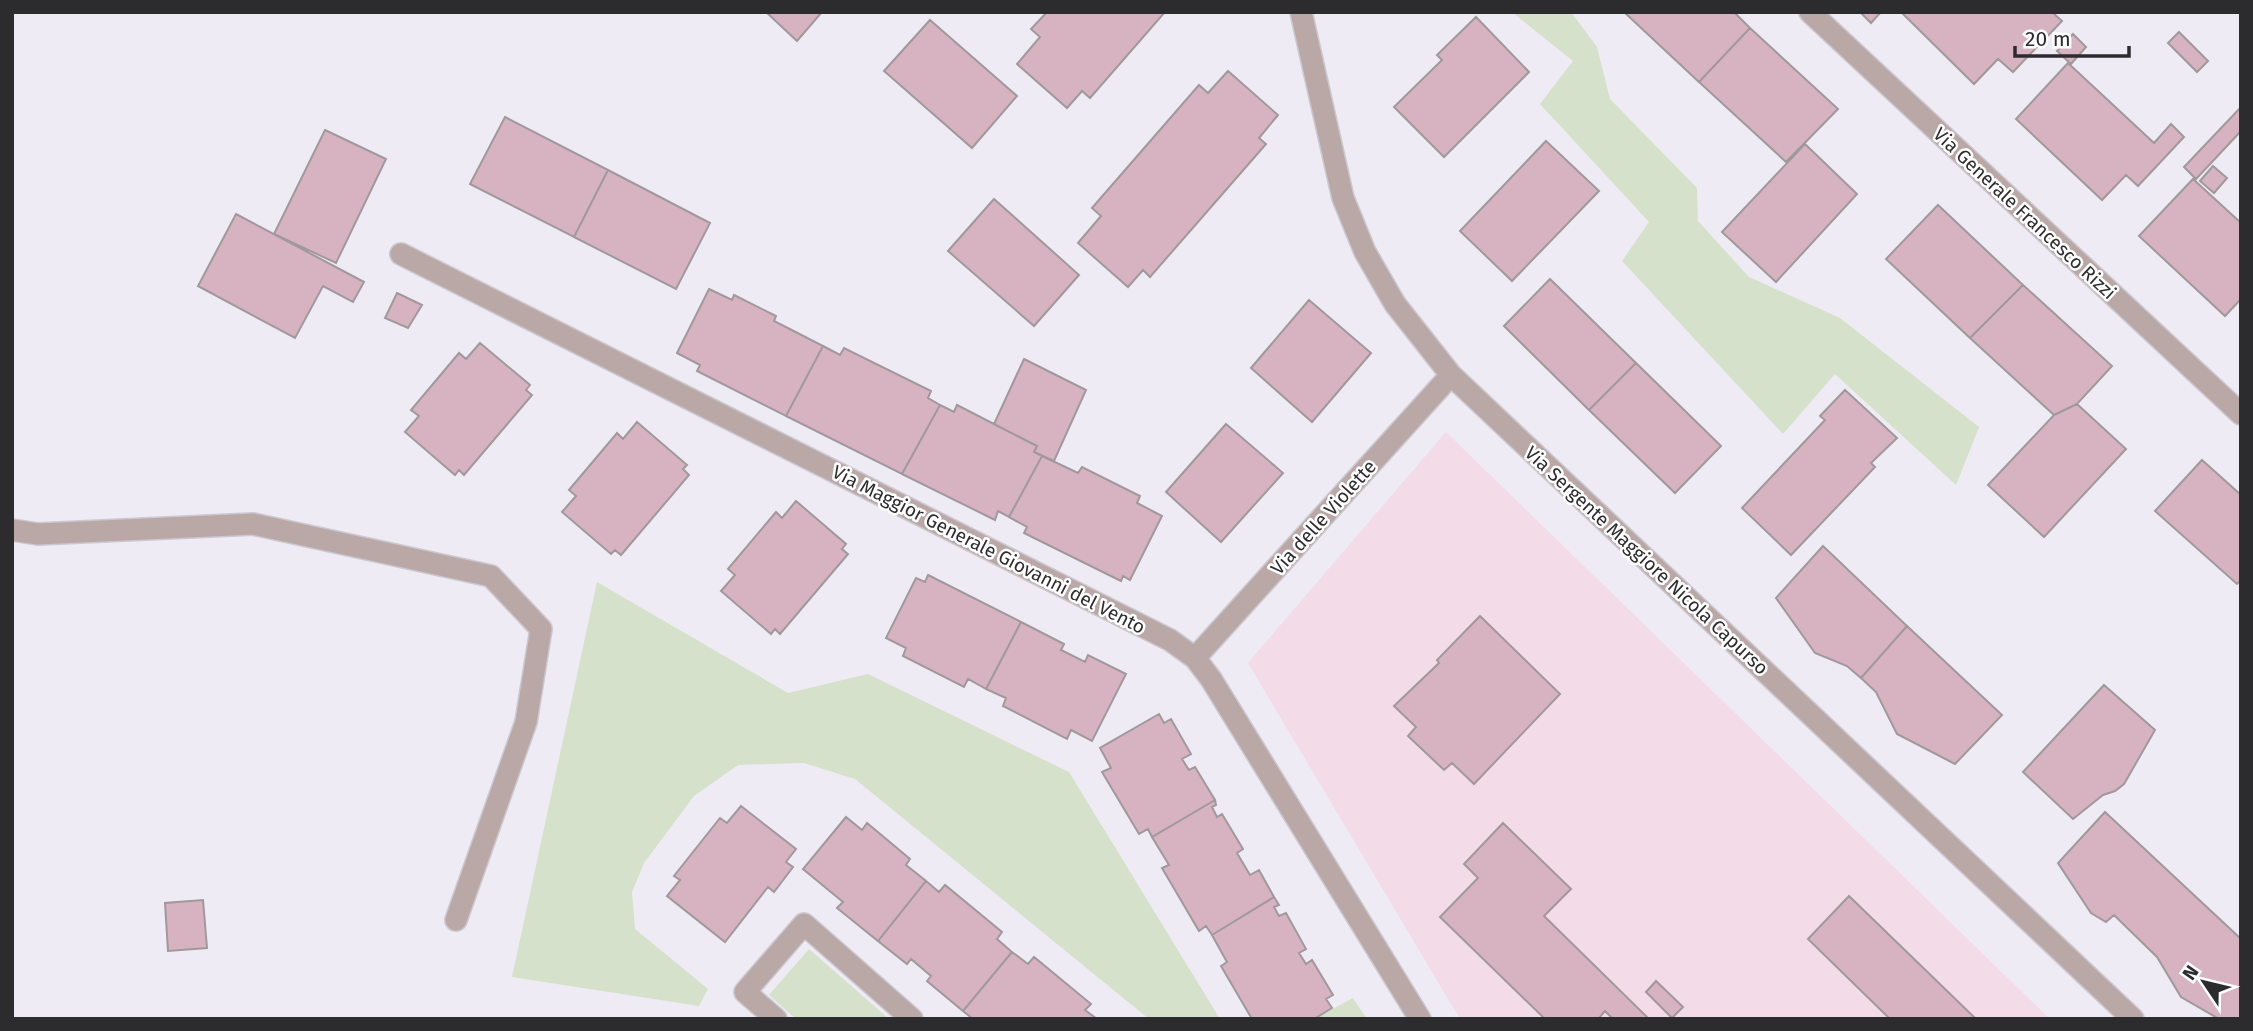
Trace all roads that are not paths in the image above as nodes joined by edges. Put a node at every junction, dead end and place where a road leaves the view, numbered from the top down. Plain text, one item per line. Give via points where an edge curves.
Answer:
1 (1301, 12) edge
2 (1810, 12) edge
3 (401, 254) dead end
4 (1451, 375) junction
5 (2241, 414) edge
6 (12, 530) edge
7 (1195, 658) junction
8 (456, 920) dead end
9 (776, 1019) edge
10 (912, 1019) edge
11 (1420, 1019) edge
12 (2133, 1019) edge

1 - 4 street, Via Sergente Maggiore Nicola Capurso via 1343,198 1365,252 1395,304
2 - 5 street, Via Generale Francesco Rizzi
3 - 7 street, Via Maggior Generale Giovanni del Vento via 1170,640
4 - 7 street, Via delle Violette
4 - 12 street, Via Sergente Maggiore Nicola Capurso
6 - 8 street via 38,534 253,524 491,576 541,629 526,722
7 - 11 street, Via Maggior Generale Giovanni del Vento
9 - 10 street via 745,992 804,924

